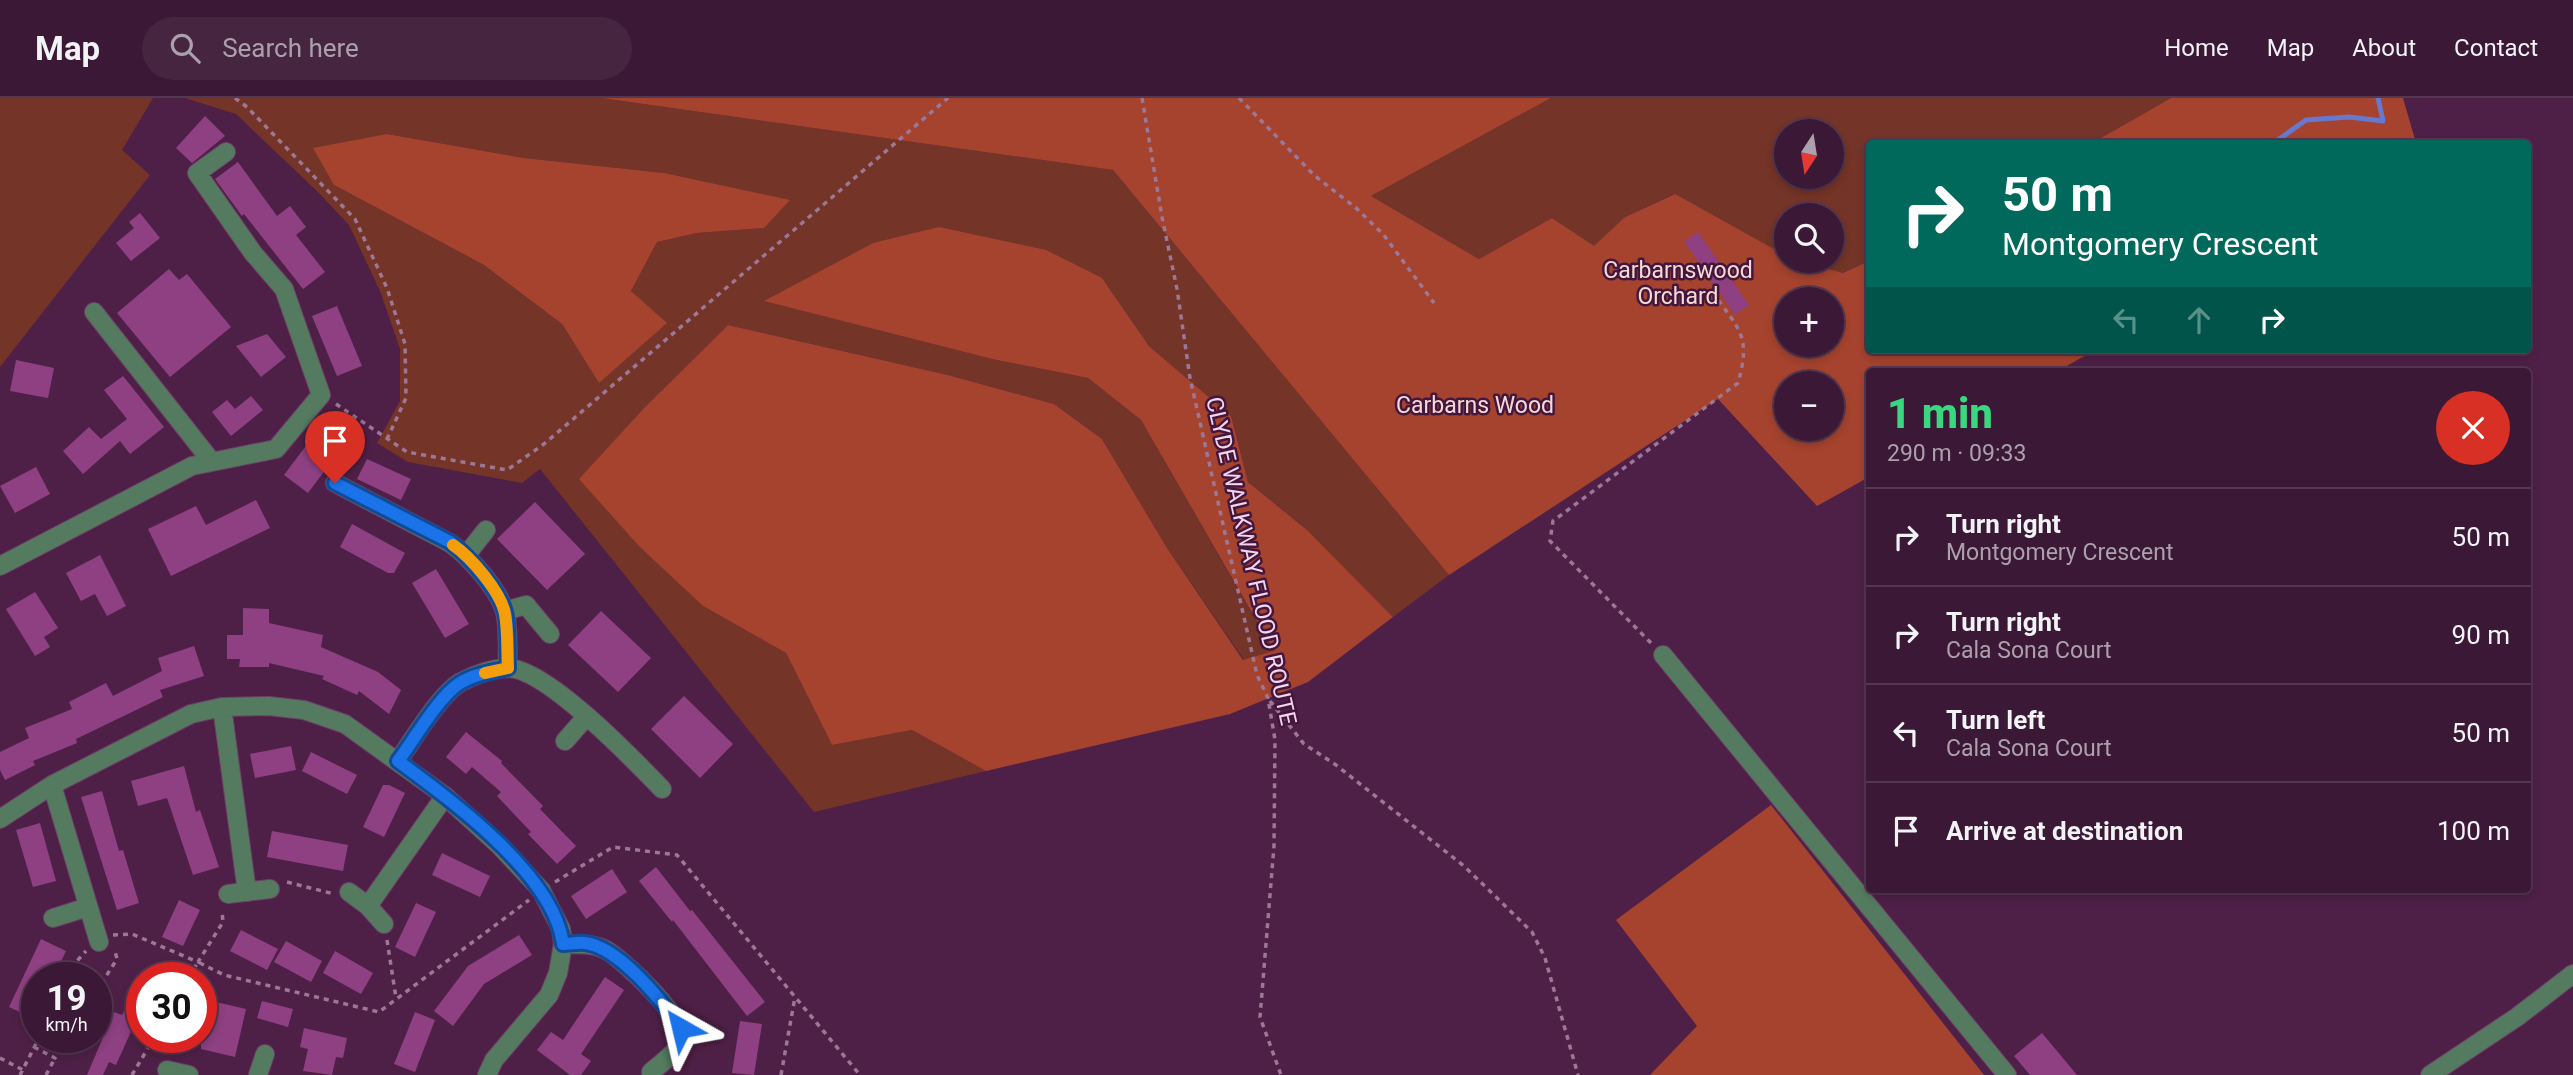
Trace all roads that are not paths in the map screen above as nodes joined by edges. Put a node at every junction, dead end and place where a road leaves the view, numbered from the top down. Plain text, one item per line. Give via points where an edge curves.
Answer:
1 (226, 152) dead end
2 (94, 313) dead end
3 (212, 462) junction
4 (335, 483) dead end
5 (486, 530) dead end
6 (467, 554) junction
7 (0, 566) edge
8 (505, 611) junction
9 (550, 634) dead end
10 (1663, 655) road end
11 (508, 668) junction
12 (222, 707) junction
13 (586, 717) junction
14 (565, 741) dead end
15 (398, 761) junction
16 (52, 785) junction
17 (662, 789) dead end
18 (445, 796) junction
19 (0, 819) edge
20 (270, 889) road end
21 (247, 892) junction
22 (349, 892) road end
23 (228, 894) road end
24 (368, 906) junction
25 (88, 907) junction
26 (52, 918) dead end
27 (384, 924) road end
28 (105, 938) road end
29 (563, 944) junction
30 (2573, 974) edge
31 (265, 1054) dead end
32 (167, 1070) dead end
33 (651, 1072) dead end
34 (189, 1075) edge
35 (258, 1075) edge
36 (487, 1075) edge
37 (2007, 1075) edge
38 (2430, 1075) edge

1 - 3 street via 197,173 284,289 321,395 276,449
2 - 3 street
3 - 7 street via 192,466
4 - 6 street
5 - 6 street
6 - 8 street
8 - 9 street via 526,606
8 - 11 street
10 - 37 street
11 - 13 street via 555,690
11 - 15 street via 461,682
12 - 15 street via 304,710 345,724
12 - 16 street via 191,715
12 - 21 street
13 - 14 street
13 - 17 street
15 - 18 street
16 - 19 street
16 - 25 street
18 - 24 street
18 - 29 street via 541,890 561,929
20 - 21 street
21 - 23 street
22 - 24 street
24 - 27 street
25 - 26 street
25 - 28 street
29 - 33 street via 586,943 605,950 665,1005 681,1028 679,1045
29 - 36 street via 549,995 494,1060
30 - 38 street
31 - 35 street
32 - 34 street

